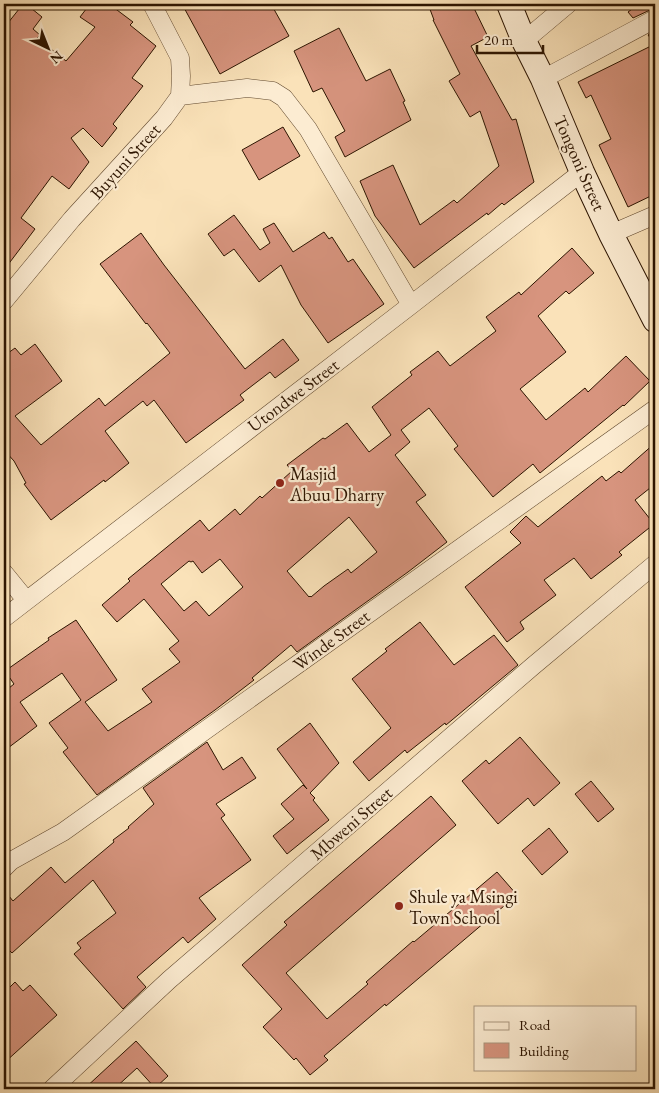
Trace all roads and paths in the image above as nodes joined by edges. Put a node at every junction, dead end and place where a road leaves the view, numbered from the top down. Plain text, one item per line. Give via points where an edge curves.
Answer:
1 (152, 4) edge
2 (509, 4) edge
3 (568, 4) edge
4 (655, 19) edge
5 (524, 41) junction
6 (543, 79) junction
7 (180, 96) junction
8 (582, 172) junction
9 (655, 215) edge
10 (611, 234) junction
11 (4, 301) edge
12 (411, 306) junction
13 (655, 320) edge
14 (655, 408) edge
15 (655, 564) edge
16 (4, 573) edge
17 (26, 600) junction
18 (4, 618) edge
19 (6, 860) edge
20 (52, 1089) edge

1 - 7 street via 180,58
2 - 5 street, Tongoni Street
3 - 5 street
4 - 6 street
5 - 6 street, Tongoni Street
6 - 8 street, Tongoni Street
7 - 11 street, Buyuni Street
7 - 12 street via 247,88 273,91 284,98 308,129
8 - 10 street, Tongoni Street
8 - 12 street, Utondwe Street
9 - 10 street
10 - 13 street, Tongoni Street
12 - 17 street, Utondwe Street
14 - 19 street, Winde Street via 63,832
15 - 20 street, Mbweni Street via 184,967
16 - 17 street
17 - 18 street, Utondwe Street

